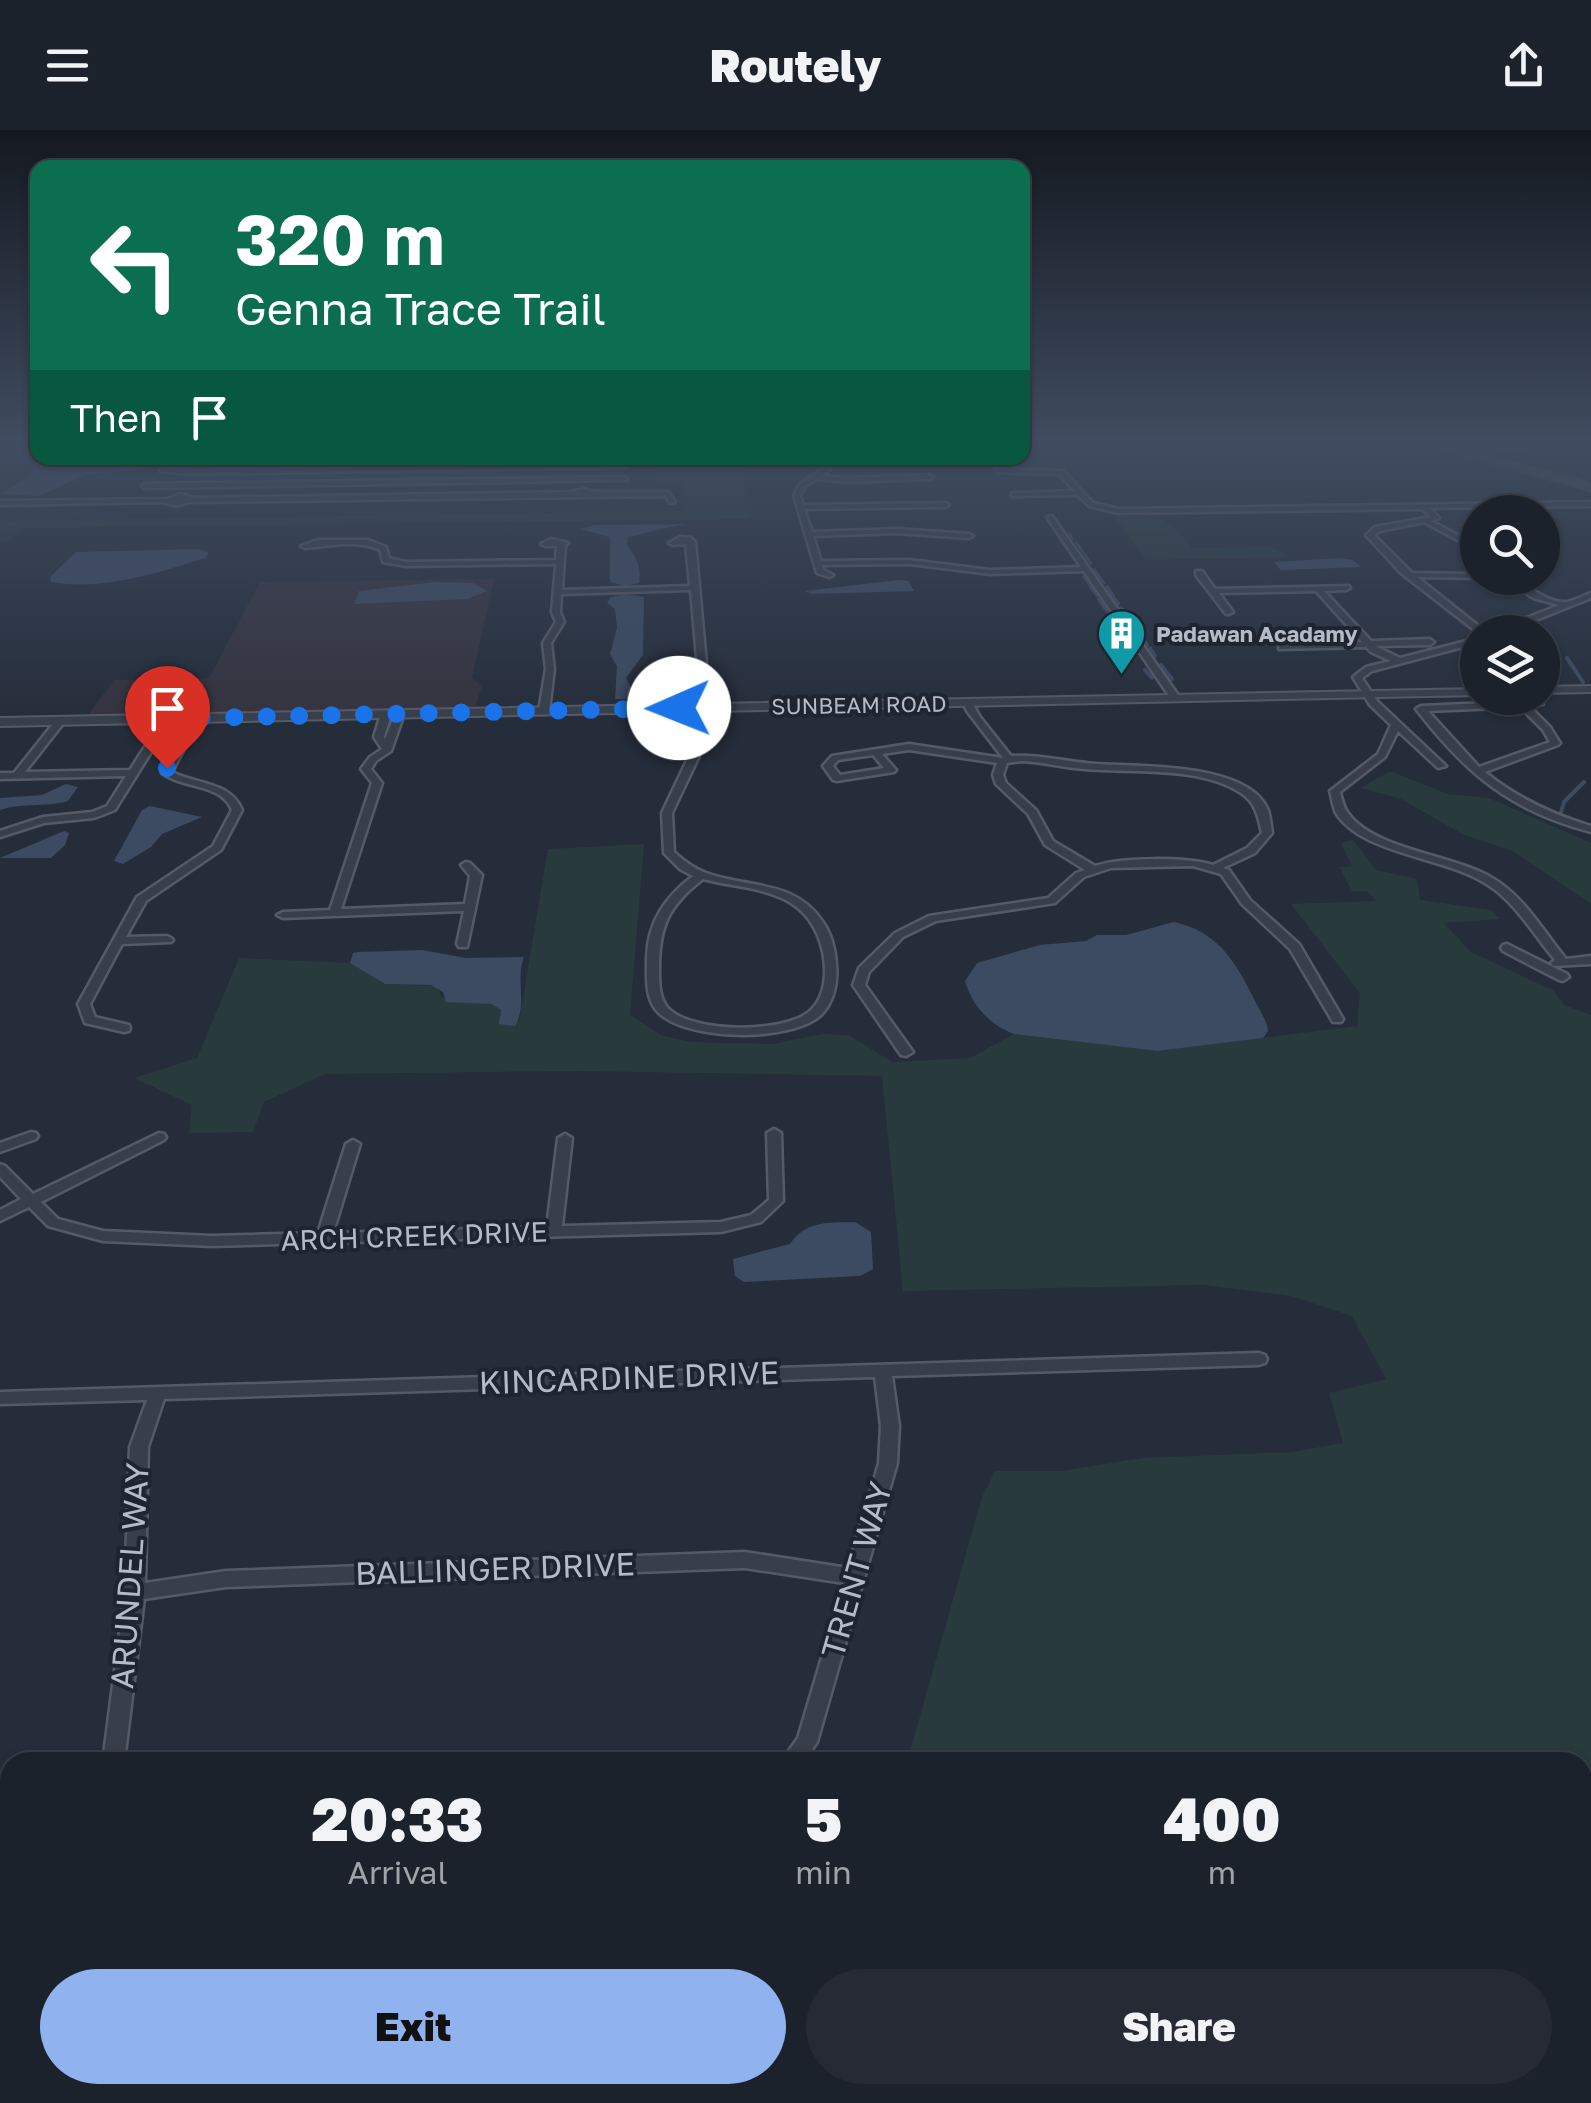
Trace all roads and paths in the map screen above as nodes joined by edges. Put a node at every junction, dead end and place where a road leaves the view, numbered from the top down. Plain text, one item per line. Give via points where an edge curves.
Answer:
1 (809, 536) edge
2 (1064, 536) edge
3 (1371, 536) edge
4 (322, 542) dead end
5 (690, 544) dead end
6 (561, 545) dead end
7 (561, 562) junction
8 (818, 563) junction
9 (1088, 570) junction
10 (1199, 573) dead end
11 (829, 575) dead end
12 (1414, 575) junction
13 (1460, 576) edge
14 (694, 588) junction
15 (1346, 588) dead end
16 (1318, 589) junction
17 (1213, 591) junction
18 (558, 592) junction
19 (1535, 595) edge
20 (1591, 596) edge
21 (1568, 606) junction
22 (1230, 612) dead end
23 (1462, 615) edge
24 (1544, 615) edge
25 (1430, 642) dead end
26 (1370, 645) junction
27 (1460, 645) edge
28 (1282, 647) dead end
29 (1400, 662) junction
30 (703, 673) dead end
31 (1591, 689) edge
32 (1560, 690) edge
33 (1460, 692) edge
34 (1366, 694) junction
35 (1175, 698) junction
36 (968, 705) junction
37 (1460, 707) edge
38 (679, 708) junction
39 (544, 711) junction
40 (393, 714) junction
41 (1534, 715) edge
42 (194, 718) junction
43 (60, 721) junction
44 (0, 722) edge
45 (1396, 726) junction
46 (156, 736) dead end
47 (874, 752) junction
48 (1006, 760) junction
49 (1441, 766) dead end
50 (1478, 771) junction
51 (132, 773) junction
52 (0, 776) edge
53 (17, 776) junction
54 (1591, 829) edge
55 (0, 834) edge
56 (466, 865) dead end
57 (1217, 867) junction
58 (1092, 869) junction
59 (701, 875) junction
60 (471, 907) junction
61 (335, 911) junction
62 (282, 915) dead end
63 (119, 940) junction
64 (168, 940) dead end
65 (463, 944) dead end
66 (1507, 948) dead end
67 (1591, 960) edge
68 (1562, 961) junction
69 (1548, 969) junction
70 (1563, 976) dead end
71 (831, 983) junction
72 (859, 985) junction
73 (1337, 1019) dead end
74 (124, 1028) dead end
75 (906, 1052) dead end
76 (774, 1133) dead end
77 (31, 1136) dead end
78 (159, 1137) dead end
79 (564, 1138) dead end
80 (353, 1144) dead end
81 (0, 1148) edge
82 (0, 1169) edge
83 (31, 1202) junction
84 (0, 1216) edge
85 (554, 1232) junction
86 (324, 1238) junction
87 (1259, 1358) dead end
88 (884, 1371) junction
89 (158, 1392) junction
90 (0, 1398) edge
91 (855, 1577) junction
92 (135, 1592) junction
93 (114, 1752) edge
94 (800, 1752) edge

1 - 8 street
2 - 9 street
3 - 12 street
4 - 7 street via 374,544 386,560 406,564
5 - 14 street
6 - 7 street
7 - 18 street
8 - 9 street
8 - 11 street
9 - 35 street
10 - 17 street
12 - 13 street
12 - 23 street
14 - 18 street
14 - 30 street
15 - 16 street
16 - 17 street
16 - 26 street
17 - 22 street
18 - 39 street via 560,622 548,643
19 - 21 street
20 - 21 street
21 - 24 street
25 - 26 street
26 - 28 street
26 - 29 street
27 - 29 street
29 - 34 street via 1358,674
31 - 32 street
33 - 34 street, SUNBEAM ROAD
34 - 35 street, SUNBEAM ROAD
34 - 45 street
35 - 36 street, SUNBEAM ROAD
36 - 38 street, SUNBEAM ROAD
36 - 48 street
37 - 50 street via 1421,709
38 - 39 street, SUNBEAM ROAD
38 - 59 street via 694,756 668,813 669,853
39 - 40 street, SUNBEAM ROAD
40 - 42 street, SUNBEAM ROAD
40 - 61 street via 379,737 387,748 366,770 378,784
41 - 50 street via 1555,743
42 - 43 street, SUNBEAM ROAD
42 - 63 street via 167,773 227,793 238,810 210,854 146,893
43 - 44 street, SUNBEAM ROAD
43 - 53 street
45 - 49 street
45 - 68 street via 1382,755 1335,791 1344,818 1364,834 1472,869 1496,884
46 - 51 street
47 - 47 street via 836,758 828,766 837,778 890,770
47 - 48 street via 909,747
48 - 57 street via 1166,769 1209,776 1244,792 1260,804 1267,833 1246,856
48 - 58 street via 1001,784 1032,812 1055,850
50 - 54 street via 1518,804
51 - 53 street
51 - 55 street via 103,812
52 - 53 street
56 - 60 street via 476,875
57 - 58 street
57 - 73 street via 1295,947
58 - 72 street via 1051,901 910,927 863,971
59 - 71 street via 778,893 810,911 820,926
59 - 71 street via 661,912 654,932 654,988 661,1008 702,1028 760,1030 811,1018
60 - 61 street
60 - 65 street
61 - 62 street
63 - 64 street
63 - 74 street via 84,1012 89,1020
66 - 69 street
67 - 68 street
68 - 69 street
69 - 70 street
71 - 72 street
72 - 75 street
76 - 85 street, ARCH CREEK DRIVE via 776,1200 756,1219 720,1227
77 - 81 street
78 - 83 street
79 - 85 street
80 - 86 street
82 - 83 street, ARCH CREEK DRIVE
83 - 84 street
83 - 86 street, ARCH CREEK DRIVE via 53,1223 102,1236
85 - 86 street, ARCH CREEK DRIVE
87 - 88 street, KINCARDINE DRIVE
88 - 89 street, KINCARDINE DRIVE
88 - 91 street, TRENT WAY via 888,1463
89 - 90 street, KINCARDINE DRIVE
89 - 92 street, ARUNDEL WAY via 137,1461
91 - 92 street, BALLINGER DRIVE via 745,1560 226,1579
91 - 94 street, TRENT WAY
92 - 93 street, ARUNDEL WAY

